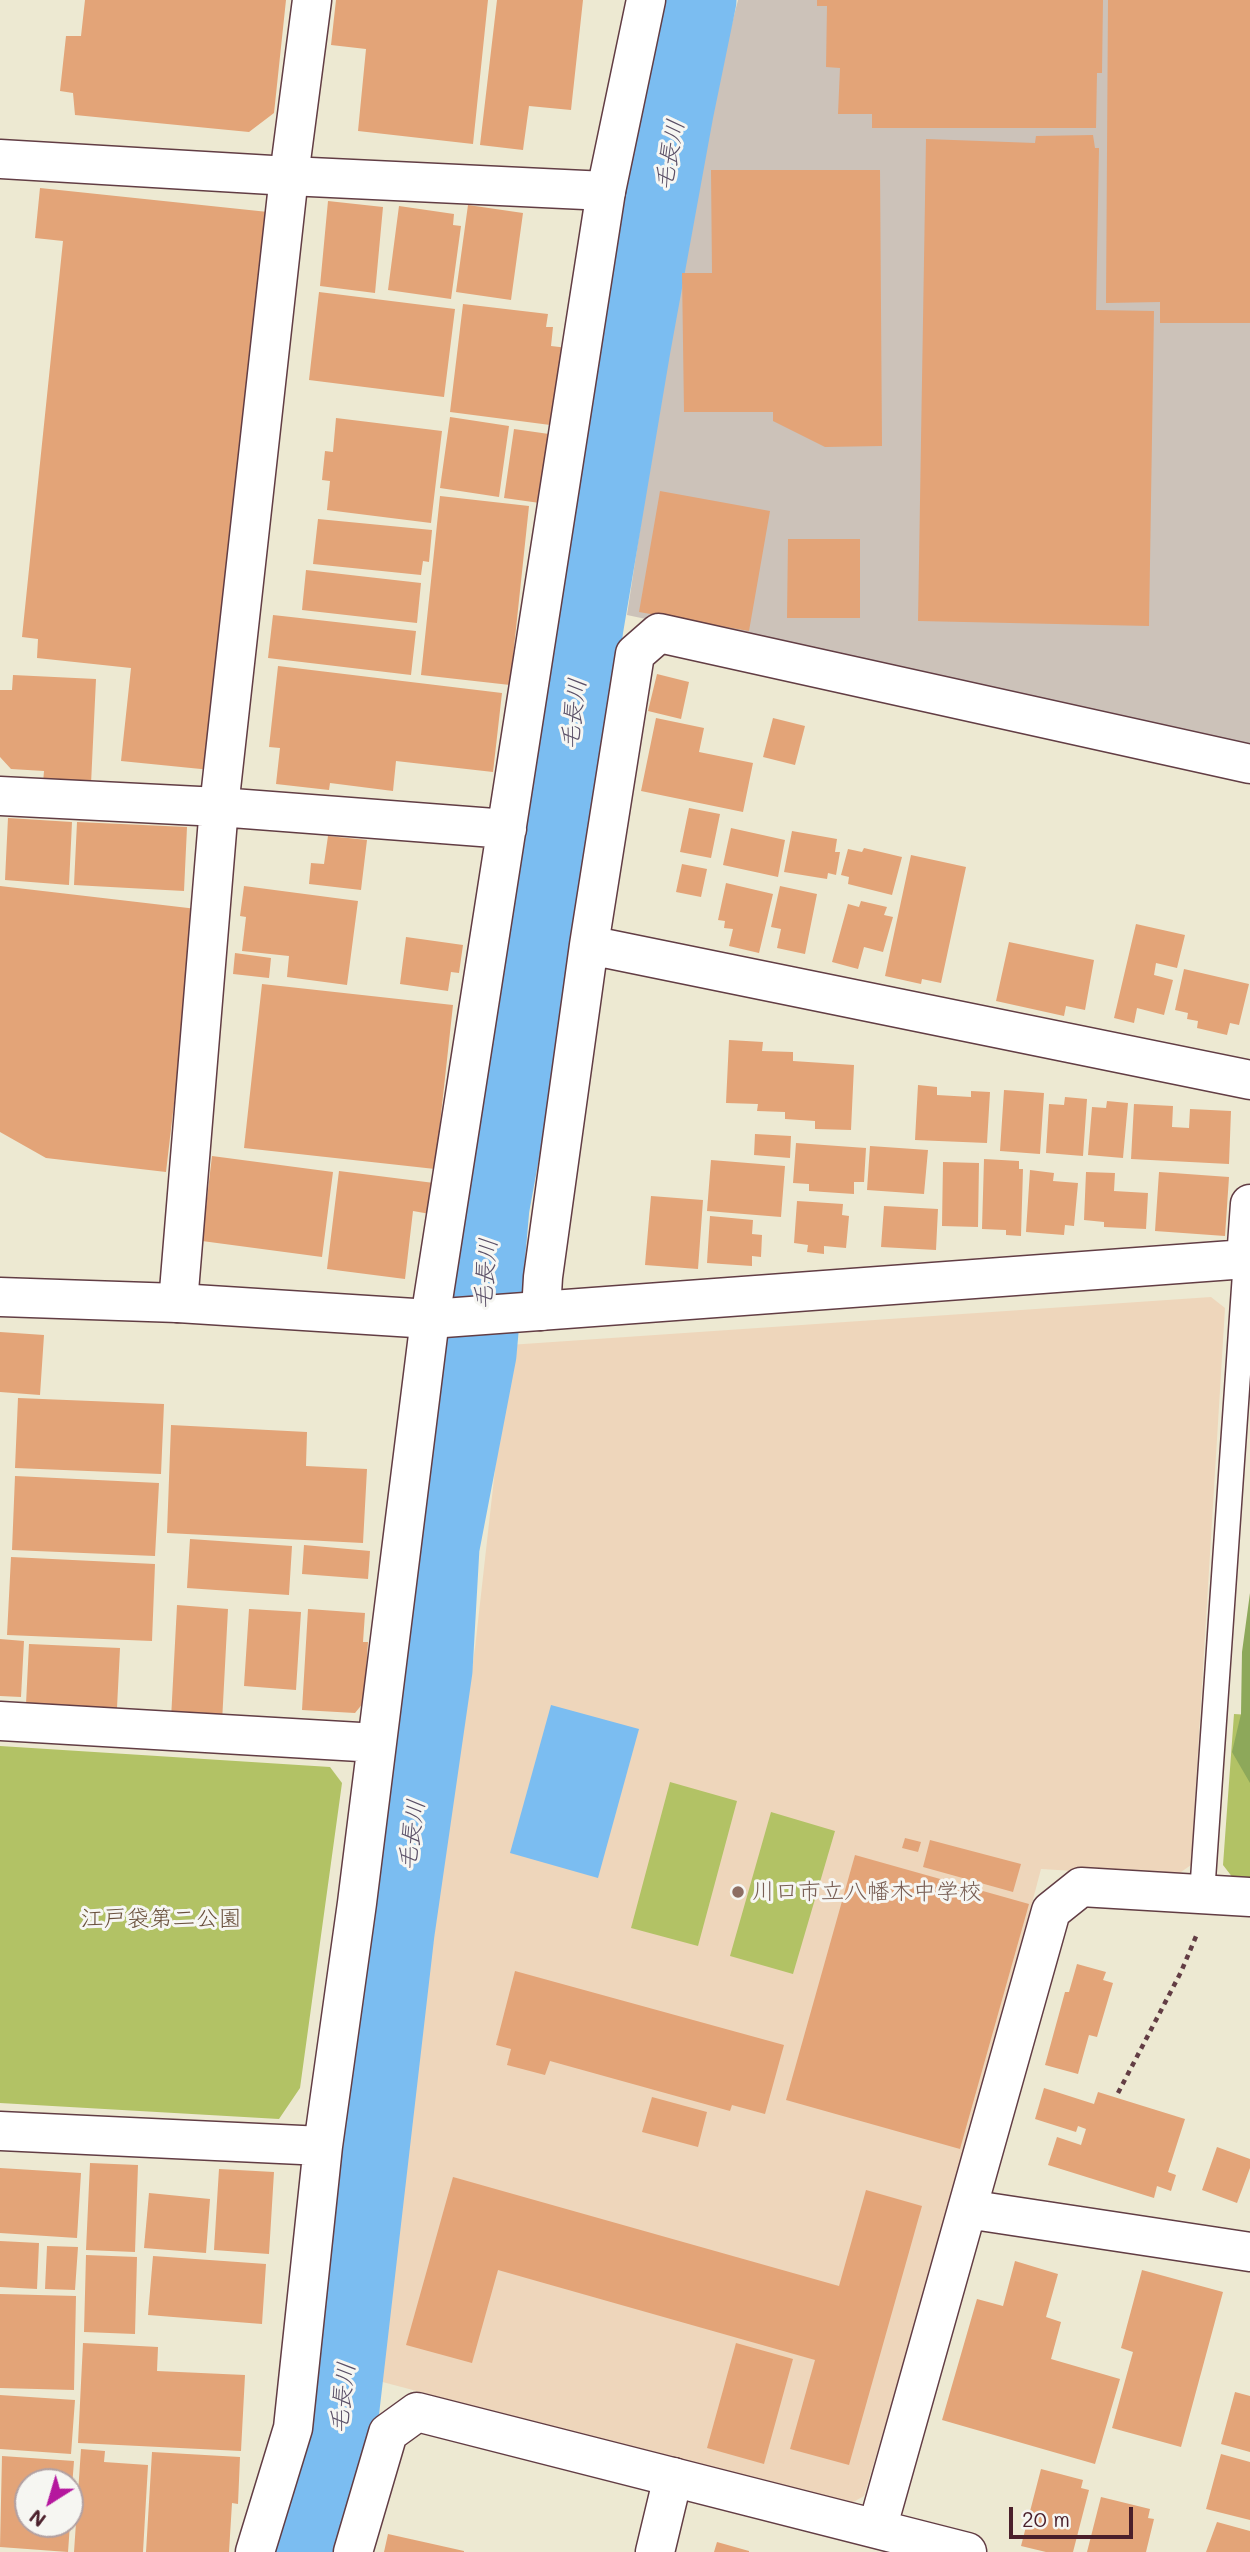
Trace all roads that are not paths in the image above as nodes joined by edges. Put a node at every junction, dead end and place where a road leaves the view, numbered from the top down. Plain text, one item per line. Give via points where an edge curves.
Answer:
1 (312, 0) edge
2 (646, 0) edge
3 (0, 159) edge
4 (289, 176) junction
5 (606, 191) junction
6 (1250, 764) edge
7 (0, 796) edge
8 (219, 807) junction
9 (507, 829) junction
10 (589, 945) junction
11 (1250, 1080) edge
12 (1250, 1204) edge
13 (1248, 1260) edge
14 (0, 1297) edge
15 (178, 1303) junction
16 (541, 1311) junction
17 (430, 1319) junction
18 (0, 1721) edge
19 (377, 1744) junction
20 (1202, 1894) junction
21 (1250, 1897) edge
22 (0, 2131) edge
23 (323, 2146) junction
24 (967, 2209) junction
25 (1250, 2252) edge
26 (673, 2477) junction
27 (877, 2529) junction
28 (255, 2552) edge
29 (353, 2552) edge
30 (655, 2552) edge
31 (967, 2552) edge

1 - 4 street
2 - 5 street
3 - 4 street
4 - 5 street
4 - 8 street
5 - 9 street
6 - 10 street via 659,633 635,654
7 - 8 street
8 - 9 street
8 - 15 street
9 - 17 street
10 - 11 street
10 - 16 street
12 - 13 street
13 - 16 street
13 - 20 lane
14 - 15 street
15 - 17 street
16 - 17 street
17 - 19 street
18 - 19 street
19 - 23 street
20 - 21 street
20 - 24 street via 1081,1887 1051,1911
22 - 23 street
23 - 28 street via 293,2428
24 - 25 street
24 - 27 street
26 - 27 street
26 - 29 street via 417,2412 388,2433
26 - 30 street
27 - 31 street

